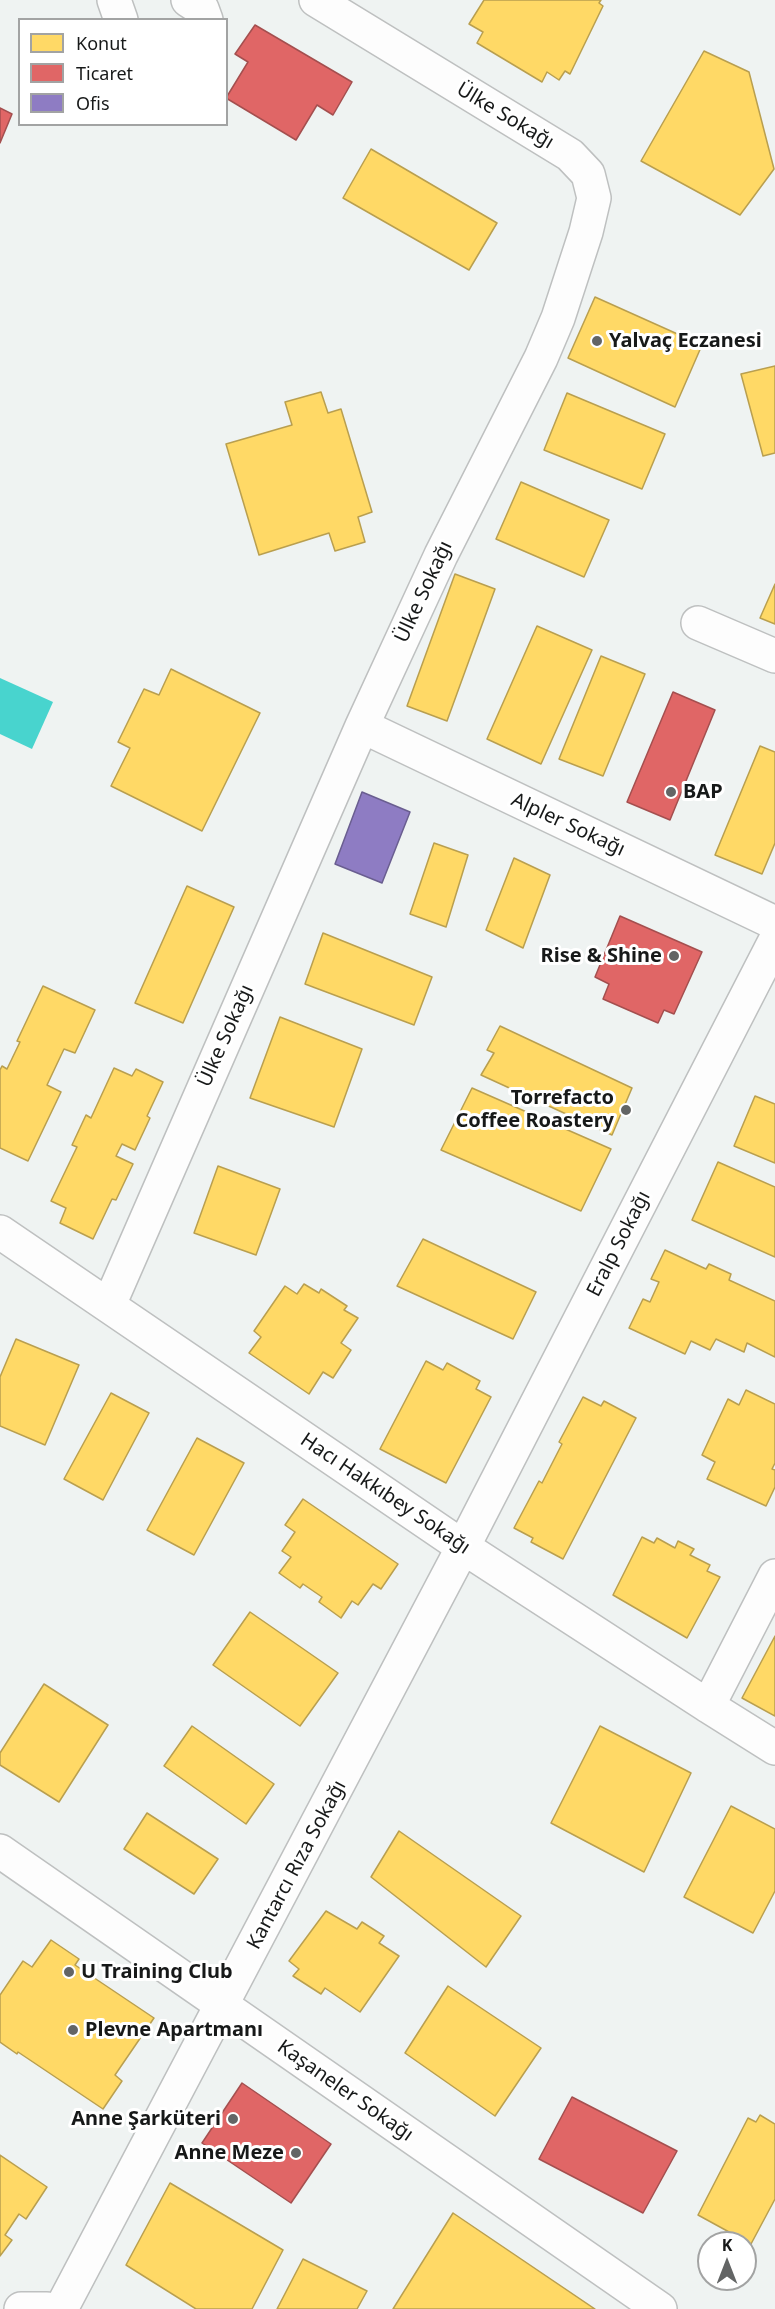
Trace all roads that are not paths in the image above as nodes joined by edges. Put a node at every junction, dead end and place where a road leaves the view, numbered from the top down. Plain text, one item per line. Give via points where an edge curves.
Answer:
1 (114, 0) edge
2 (188, 0) edge
3 (316, 0) edge
4 (120, 18) edge
5 (205, 18) edge
6 (698, 623) dead end
7 (775, 656) edge
8 (362, 726) junction
9 (775, 923) edge
10 (775, 941) edge
11 (0, 1232) edge
12 (109, 1305) junction
13 (463, 1547) junction
14 (775, 1576) edge
15 (708, 1706) junction
16 (775, 1748) edge
17 (0, 1851) edge
18 (223, 2006) junction
19 (21, 2309) edge
20 (47, 2309) edge
21 (61, 2309) edge
22 (660, 2309) edge

1 - 4 street
2 - 5 street via 202,9
3 - 8 street, Ülke Sokağı via 570,155 588,174 594,198 551,337 446,544
6 - 7 street
8 - 9 street, Alpler Sokağı
8 - 12 street, Ülke Sokağı
10 - 13 street, Eralp Sokağı
11 - 12 street, Hacı Hakkıbey Sokağı
12 - 13 street, Hacı Hakkıbey Sokağı
13 - 15 street, Hacı Hakkıbey Sokağı
13 - 18 street, Kantarcı Rıza Sokağı
14 - 15 street
15 - 16 street, Hacı Hakkıbey Sokağı
17 - 18 street, Kaşaneler Sokağı
18 - 21 street, Kantarcı Rıza Sokağı
18 - 22 street, Kaşaneler Sokağı
19 - 20 street

